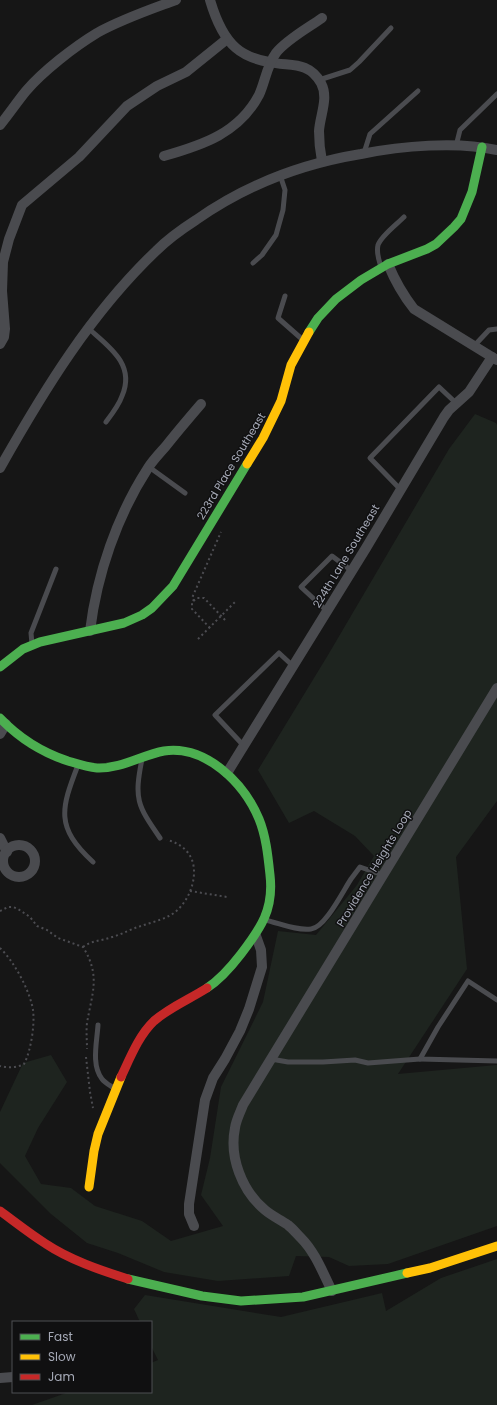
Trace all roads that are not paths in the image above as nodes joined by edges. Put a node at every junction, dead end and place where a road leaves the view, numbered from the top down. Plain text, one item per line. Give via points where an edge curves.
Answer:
1 (176, 0) edge
2 (210, 0) edge
3 (322, 18) dead end
4 (391, 28) dead end
5 (227, 39) junction
6 (270, 63) junction
7 (319, 80) junction
8 (418, 91) dead end
9 (497, 94) edge
10 (0, 125) edge
11 (456, 146) junction
12 (482, 147) junction
13 (497, 150) edge
14 (364, 153) junction
15 (164, 156) dead end
16 (322, 161) junction
17 (280, 175) junction
18 (404, 217) dead end
19 (253, 263) dead end
20 (384, 266) junction
21 (285, 296) dead end
22 (88, 328) junction
23 (497, 329) edge
24 (304, 341) junction
25 (0, 344) edge
26 (474, 346) junction
27 (494, 359) edge
28 (456, 403) junction
29 (201, 404) dead end
30 (106, 422) dead end
31 (149, 467) junction
32 (0, 468) edge
33 (401, 490) junction
34 (185, 493) dead end
35 (56, 569) dead end
36 (352, 571) junction
37 (327, 611) junction
38 (90, 631) junction
39 (32, 645) junction
40 (293, 666) junction
41 (0, 667) edge
42 (497, 688) edge
43 (3, 721) edge
44 (0, 734) edge
45 (244, 746) junction
46 (142, 758) junction
47 (79, 764) junction
48 (227, 773) junction
49 (0, 838) edge
50 (160, 838) road end
51 (7, 852) dead end
52 (93, 862) dead end
53 (383, 875) junction
54 (265, 920) junction
55 (256, 936) junction
56 (497, 1000) edge
57 (98, 1025) dead end
58 (271, 1059) junction
59 (420, 1059) junction
60 (497, 1061) edge
61 (115, 1090) junction
62 (89, 1187) dead end
63 (0, 1211) edge
64 (194, 1226) dead end
65 (497, 1246) edge
66 (332, 1291) junction
67 (12, 1377) edge
68 (0, 1378) edge

1 - 10 street via 125,19 75,48 27,90
2 - 5 street
3 - 6 street via 283,46
4 - 7 lane via 350,70
5 - 6 street via 248,55
5 - 25 street via 186,72 157,86 127,106 79,157 22,205 3,262 5,329
6 - 7 street via 298,65 308,69
6 - 15 street via 258,97 237,124 201,144
7 - 16 street via 324,95 319,129
8 - 14 lane via 370,134
9 - 11 lane via 460,130
11 - 12 street
11 - 14 street
12 - 13 street
12 - 20 street, 223rd Place Southeast via 472,192 461,219 436,244
14 - 16 street
16 - 17 street
17 - 19 lane via 285,190 276,235
17 - 22 street via 228,199 156,250
18 - 20 lane via 378,244 378,253
20 - 24 street, 223rd Place Southeast via 336,299 318,318
20 - 26 street via 414,309
21 - 24 lane via 278,318
22 - 30 lane via 114,351 125,370 126,383 122,396
22 - 32 street via 50,383
23 - 26 lane via 490,330
24 - 38 street, 223rd Place Southeast via 291,365 281,401 264,438 173,586 163,599 134,619
26 - 27 street
27 - 28 street, 224th Lane Southeast via 473,387
28 - 33 street, 224th Lane Southeast via 444,417
28 - 33 lane via 439,387 370,458
29 - 31 street
31 - 34 lane
31 - 38 street via 133,494 108,552 98,584
33 - 36 street, 224th Lane Southeast
35 - 39 lane via 31,633
36 - 37 street, 224th Lane Southeast
36 - 37 lane via 332,556 301,587
37 - 40 street, 224th Lane Southeast
38 - 39 street, 223rd Place Southeast via 64,635
39 - 41 street, 223rd Place Southeast via 15,654
40 - 45 street, 224th Lane Southeast
40 - 45 lane via 279,653 215,715
42 - 53 street, Providence Heights Loop
43 - 44 street
43 - 47 street via 37,750
45 - 48 street, 224th Lane Southeast
46 - 47 street via 110,767 90,768
46 - 48 street via 167,751 188,753
46 - 50 lane via 138,797 145,817
47 - 52 lane via 65,802 64,816 79,849
48 - 54 street via 252,804 264,837 269,862 271,903
49 - 51 street
53 - 54 lane via 360,867 330,913 312,929
53 - 58 street, Providence Heights Loop
54 - 55 street
55 - 61 street via 216,982 152,1023 143,1034
55 - 64 street via 261,950 262,967 249,1009 234,1043 213,1078 205,1100 189,1204 189,1214
56 - 59 lane via 468,981
57 - 61 lane via 96,1065 103,1080
58 - 59 lane via 288,1062 355,1060 368,1063
58 - 66 street, Providence Heights Loop via 243,1105 235,1127 235,1162 248,1191 255,1200 303,1239
59 - 60 lane
61 - 62 street via 95,1146
63 - 66 street via 66,1255 140,1282 202,1296 241,1301 302,1297
65 - 66 street via 430,1268
67 - 68 street

